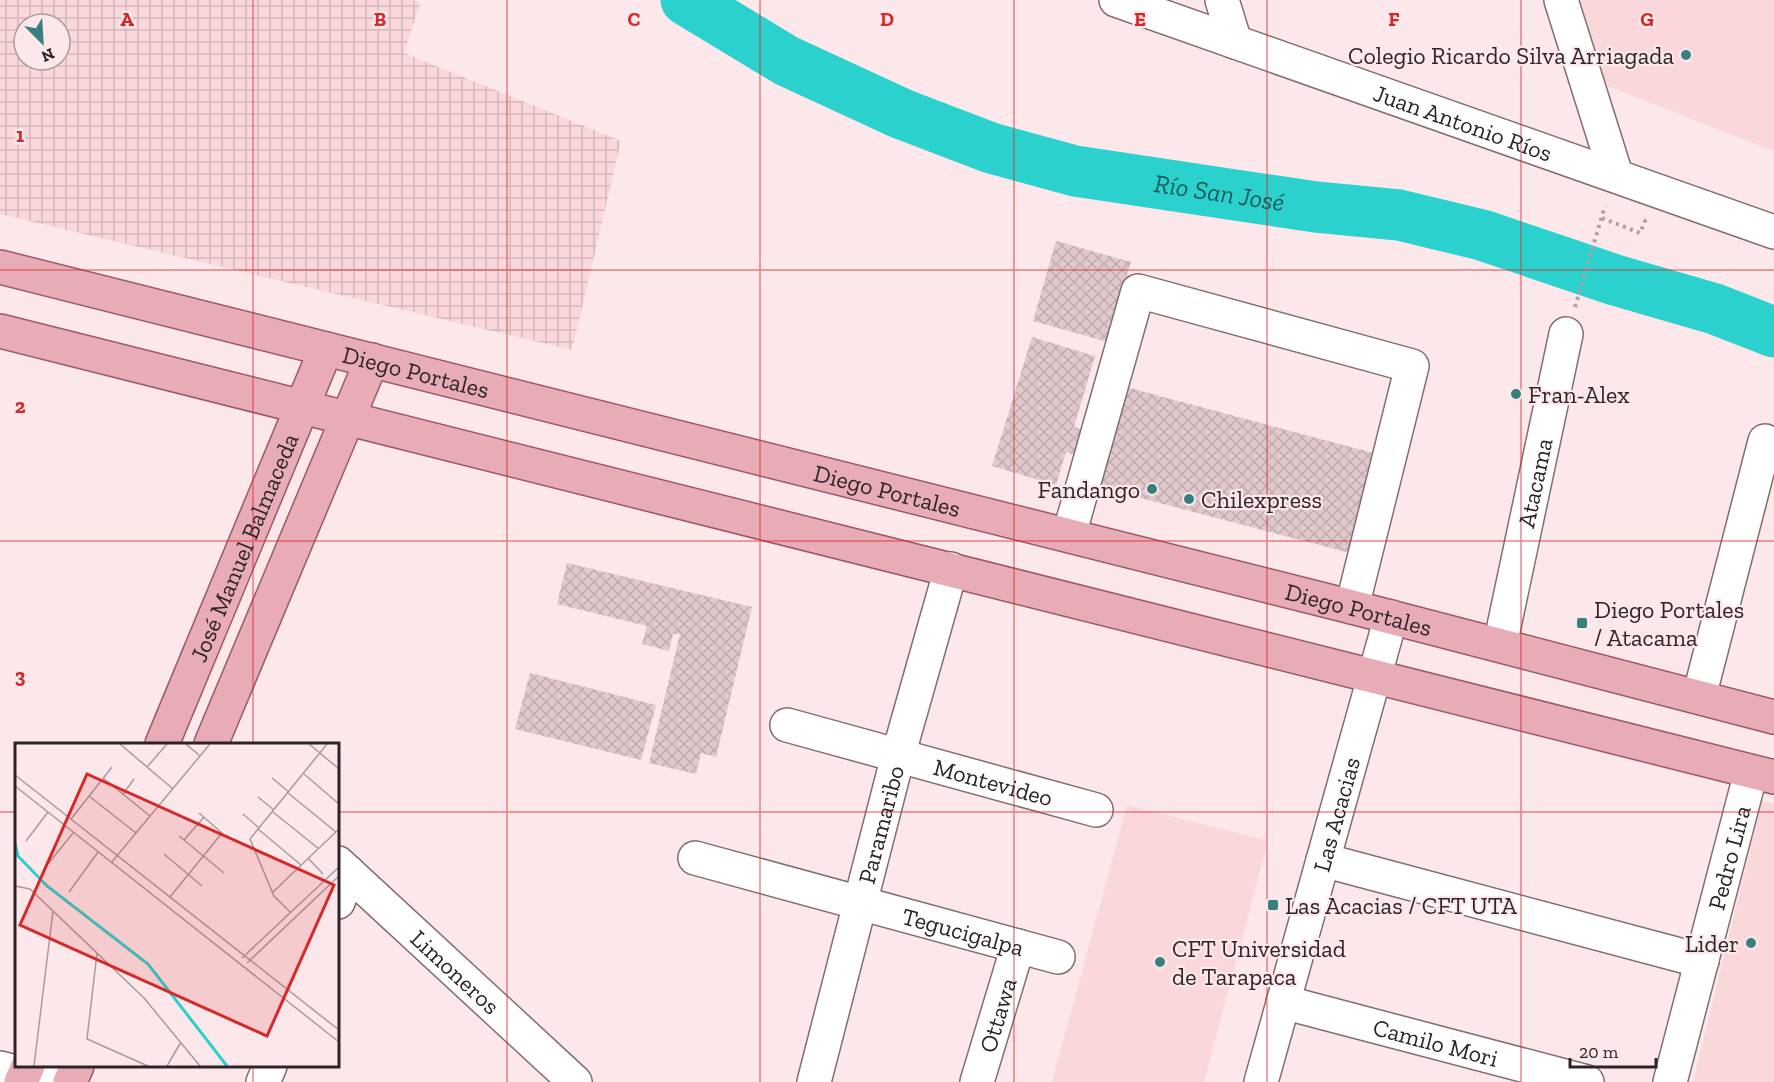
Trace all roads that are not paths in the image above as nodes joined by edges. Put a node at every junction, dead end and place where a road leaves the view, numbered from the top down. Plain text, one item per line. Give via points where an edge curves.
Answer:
1 (1116, 0) edge
2 (1222, 0) edge
3 (1562, 0) edge
4 (1235, 42) junction
5 (1616, 175) junction
6 (1774, 232) edge
7 (0, 267) edge
8 (0, 331) edge
9 (1566, 334) road end
10 (327, 349) junction
11 (372, 360) junction
12 (303, 408) junction
13 (347, 419) junction
14 (1765, 441) dead end
15 (1069, 535) junction
16 (951, 569) junction
17 (1352, 607) junction
18 (1391, 617) junction
19 (1500, 645) junction
20 (1374, 677) junction
21 (1699, 697) junction
22 (1774, 717) edge
23 (787, 725) dead end
24 (162, 743) edge
25 (211, 743) edge
26 (898, 756) junction
27 (1763, 775) edge
28 (1096, 810) dead end
29 (695, 858) dead end
30 (1323, 860) junction
31 (341, 879) edge
32 (860, 905) junction
33 (1018, 946) junction
34 (1058, 957) dead end
35 (1702, 962) junction
36 (1283, 1002) junction
37 (76, 1067) edge
38 (269, 1067) edge
39 (1506, 1072) edge
40 (70, 1082) edge
41 (263, 1082) edge
42 (575, 1082) edge
43 (814, 1082) edge
44 (977, 1082) edge
45 (1261, 1082) edge
46 (1587, 1082) edge
47 (1670, 1082) edge

1 - 4 street, Juan Antonio Ríos
2 - 4 street
3 - 5 street
4 - 5 street, Juan Antonio Ríos
5 - 6 street, Juan Antonio Ríos
7 - 10 main road, Diego Portales
8 - 12 main road
9 - 19 street, Atacama
10 - 11 main road, Diego Portales
10 - 12 main road, José Manuel Balmaceda
11 - 13 main road, José Manuel Balmaceda
11 - 15 main road, Diego Portales
12 - 13 main road
12 - 24 main road, José Manuel Balmaceda
13 - 16 main road
13 - 25 main road, José Manuel Balmaceda
14 - 21 street
15 - 17 main road, Diego Portales
15 - 17 street via 1138,291 1412,366
16 - 20 main road
16 - 26 street, Paramaribo
17 - 18 main road, Diego Portales
18 - 19 main road, Diego Portales
18 - 20 street, Las Acacias
19 - 21 main road, Diego Portales
20 - 27 main road
20 - 30 street, Las Acacias
21 - 22 main road, Diego Portales
23 - 26 street, Montevideo
26 - 28 street, Montevideo
26 - 32 street, Paramaribo
27 - 35 street, Pedro Lira
29 - 32 street, Tegucigalpa
30 - 35 street
30 - 36 street, Las Acacias
31 - 42 street, Limoneros
32 - 33 street, Tegucigalpa
32 - 43 street, Paramaribo
33 - 34 street, Tegucigalpa
33 - 44 street, Ottawa
35 - 47 street, Pedro Lira
36 - 39 street, Camilo Mori
36 - 45 street, Las Acacias
37 - 40 main road
38 - 41 street
39 - 46 street, Camilo Mori

